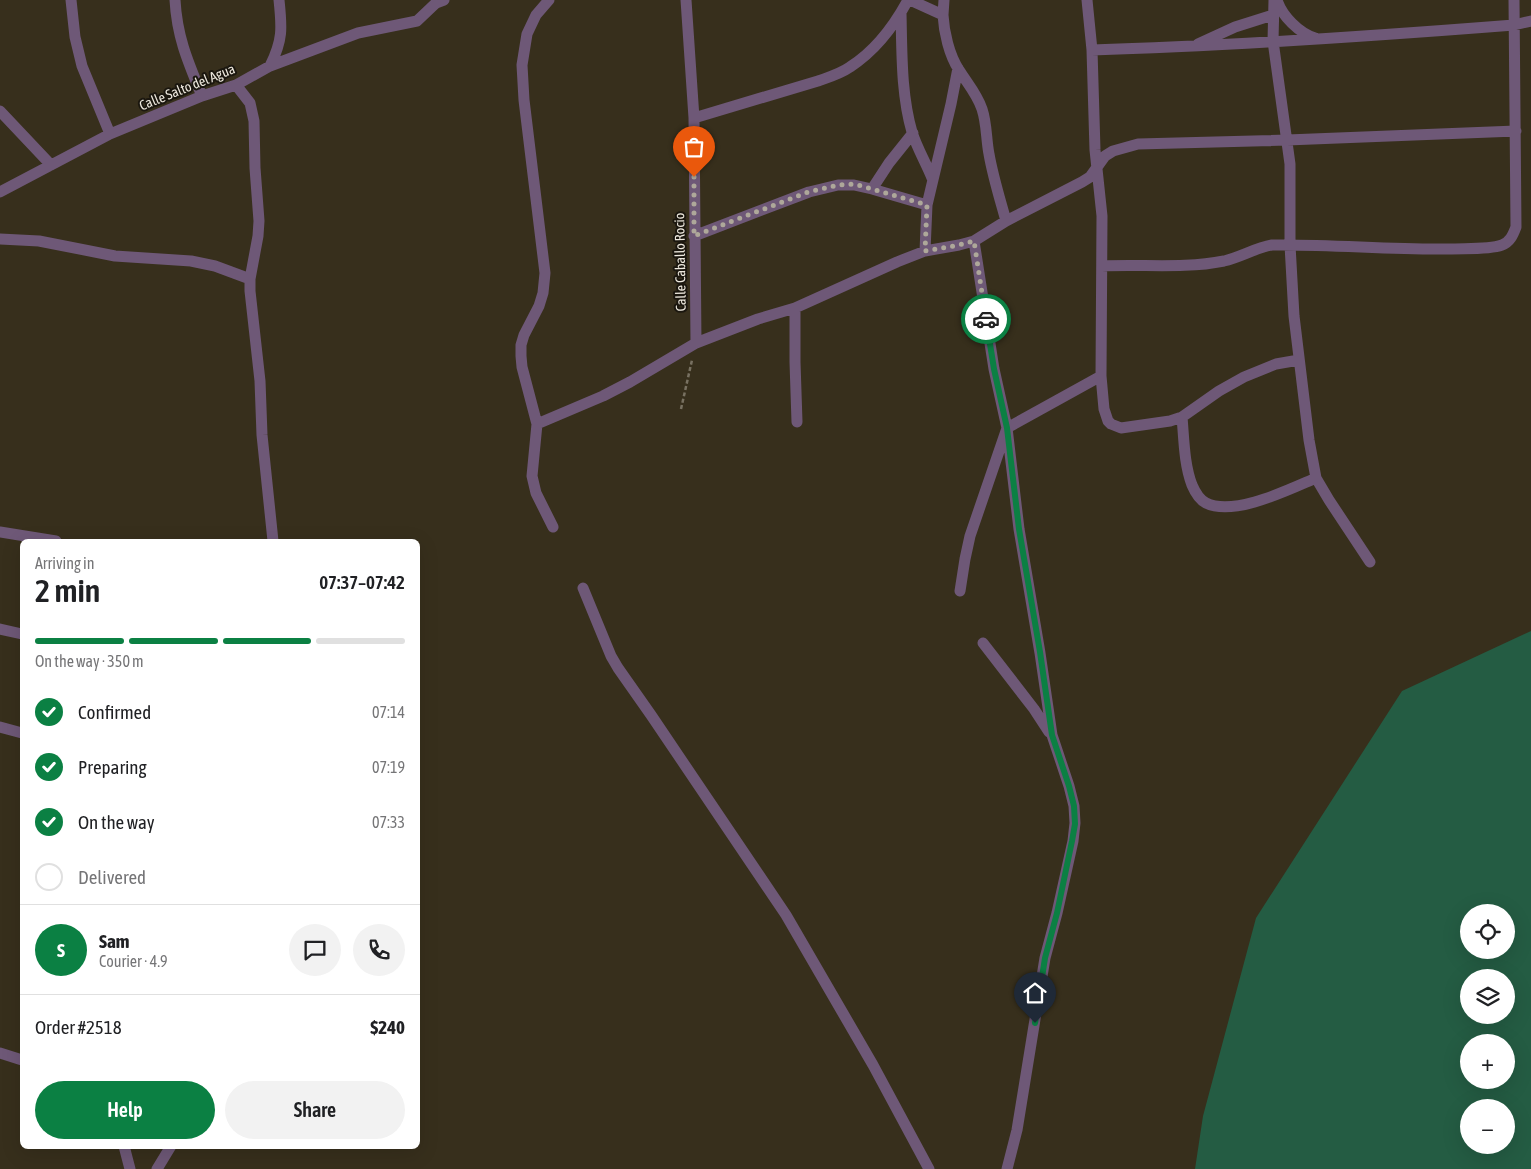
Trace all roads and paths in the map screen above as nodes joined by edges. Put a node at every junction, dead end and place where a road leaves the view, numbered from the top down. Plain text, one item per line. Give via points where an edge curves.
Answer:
1 (70, 0) edge
2 (175, 0) edge
3 (279, 0) edge
4 (444, 0) edge
5 (549, 0) edge
6 (686, 0) edge
7 (909, 0) edge
8 (944, 0) edge
9 (1087, 0) edge
10 (1275, 0) edge
11 (1514, 0) edge
12 (901, 13) junction
13 (943, 15) junction
14 (1272, 15) junction
15 (1531, 21) edge
16 (1514, 25) junction
17 (1322, 40) junction
18 (1272, 41) junction
19 (1191, 47) junction
20 (1092, 50) junction
21 (270, 66) junction
22 (958, 68) junction
23 (236, 85) junction
24 (202, 96) junction
25 (0, 111) edge
26 (694, 118) junction
27 (1516, 132) junction
28 (913, 133) junction
29 (110, 134) junction
30 (1287, 140) junction
31 (51, 165) junction
32 (1096, 169) junction
33 (932, 178) junction
34 (872, 189) junction
35 (0, 192) edge
36 (927, 205) junction
37 (1006, 221) junction
38 (694, 236) junction
39 (0, 239) edge
40 (974, 241) junction
41 (1290, 245) junction
42 (925, 251) junction
43 (1102, 266) junction
44 (250, 279) junction
45 (795, 308) junction
46 (696, 343) junction
47 (1299, 360) junction
48 (1101, 376) junction
49 (681, 409) dead end
50 (1182, 417) junction
51 (797, 422) dead end
52 (537, 424) junction
53 (1007, 428) junction
54 (1316, 478) junction
55 (553, 528) dead end
56 (0, 532) edge
57 (44, 539) edge
58 (273, 539) edge
59 (1370, 562) dead end
60 (582, 588) dead end
61 (960, 591) dead end
62 (0, 629) edge
63 (20, 634) edge
64 (983, 643) dead end
65 (0, 727) edge
66 (20, 733) edge
67 (1052, 735) junction
68 (0, 1054) edge
69 (20, 1059) edge
70 (125, 1149) edge
71 (169, 1149) edge
72 (130, 1169) edge
73 (157, 1169) edge
74 (929, 1169) edge
75 (1007, 1169) edge

1 - 29 street via 82,66
2 - 24 street via 184,53
3 - 21 street via 281,34
4 - 21 street, Calle Salto del Agua via 417,20 358,33
5 - 52 street via 536,15 527,34 523,82 544,285 539,306 524,334 521,356
6 - 26 street, Calle Caballo Rocio
7 - 12 street
7 - 13 street
8 - 13 street
9 - 20 street
10 - 14 street
10 - 17 street via 1298,29 1307,36
11 - 16 street
12 - 26 street via 879,42 850,67 751,102
12 - 28 street via 903,70
13 - 22 street via 943,28
14 - 18 street
14 - 19 street via 1234,27
15 - 16 street
16 - 17 street
16 - 27 street
17 - 18 street
18 - 19 street
18 - 30 street
19 - 20 street
20 - 32 street
21 - 23 street, Calle Salto del Agua
22 - 33 street
22 - 37 street via 972,88 985,118 989,155
23 - 24 street, Calle Salto del Agua
23 - 44 street via 250,102 254,121 258,236
24 - 29 street, Calle Salto del Agua
25 - 31 street
26 - 38 street, Calle Caballo Rocio
27 - 30 street
27 - 41 street via 1516,228 1513,236 1502,245 1424,249
28 - 33 street
28 - 34 street
29 - 31 street, Calle Salto del Agua
30 - 32 street via 1138,144 1113,151
30 - 41 street
31 - 35 street, Calle Salto del Agua
32 - 37 street via 1082,182
32 - 43 street via 1102,216
33 - 36 street
34 - 36 street
34 - 38 street via 854,184 822,188
36 - 42 street
37 - 40 street
38 - 46 street, Calle Caballo Rocio
39 - 44 street via 39,240 115,256 191,261
40 - 42 street
40 - 53 street via 994,369
41 - 43 street via 1260,247 1213,262 1154,267
41 - 47 street
42 - 45 street
43 - 48 street
44 - 58 street
45 - 46 street
45 - 51 street
46 - 49 path
46 - 52 street via 603,396
47 - 50 street via 1258,370
47 - 54 street
48 - 50 street via 1106,416 1116,426 1128,428
48 - 53 street
50 - 54 street via 1189,476 1198,496 1206,503 1228,507 1244,504
52 - 55 street via 532,476
53 - 61 street via 970,536
53 - 67 street via 1019,529
54 - 59 street
56 - 57 street
60 - 74 street via 610,656 786,915
62 - 63 street
64 - 67 street
65 - 66 street
67 - 75 street via 1069,786 1075,824 1045,958 1017,1130
68 - 69 street
70 - 72 street
71 - 73 street

